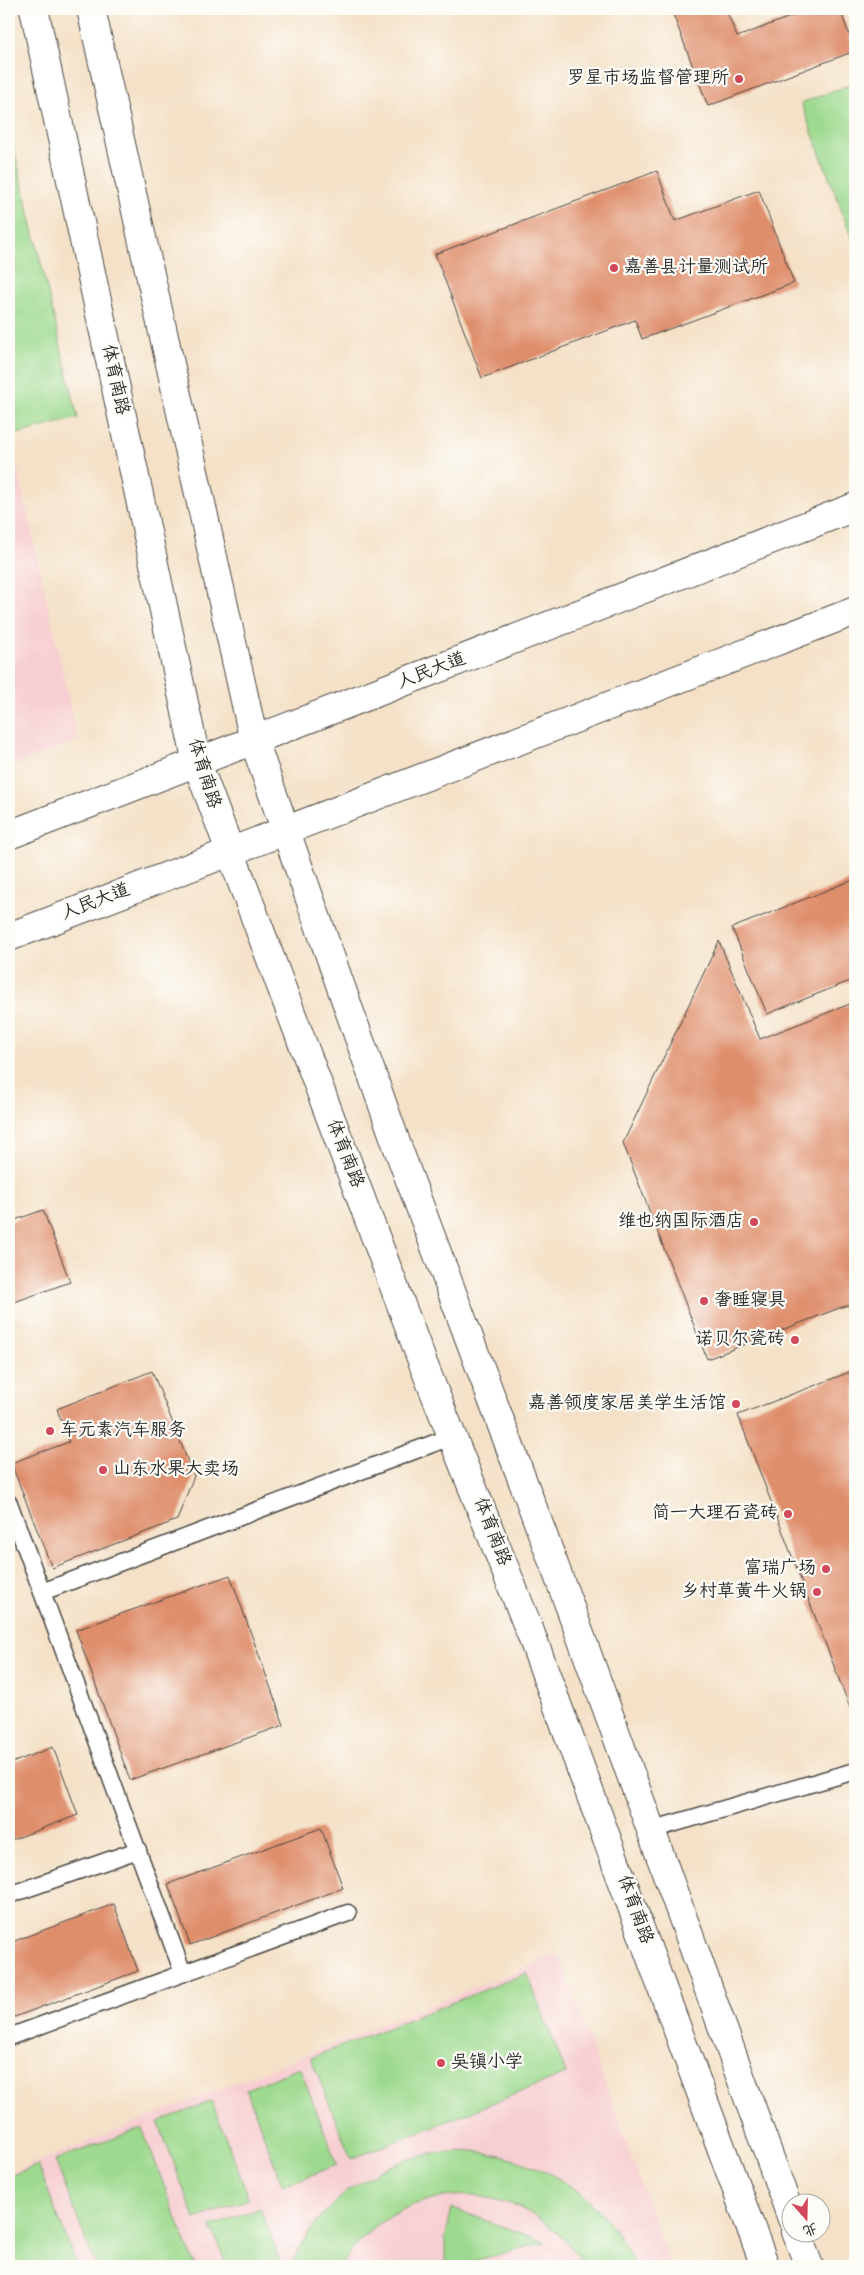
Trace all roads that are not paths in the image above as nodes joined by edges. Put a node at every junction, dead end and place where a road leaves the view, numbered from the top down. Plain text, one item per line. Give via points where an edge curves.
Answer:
1 (34, 9) edge
2 (91, 9) edge
3 (855, 508) edge
4 (855, 611) edge
5 (254, 741) junction
6 (197, 763) junction
7 (286, 829) junction
8 (9, 835) edge
9 (230, 851) junction
10 (9, 937) edge
11 (453, 1436) junction
12 (9, 1503) edge
13 (42, 1592) junction
14 (855, 1771) edge
15 (651, 1830) junction
16 (138, 1850) junction
17 (9, 1895) edge
18 (348, 1913) dead end
19 (183, 1973) junction
20 (9, 2037) edge
21 (782, 2192) edge
22 (800, 2242) edge
23 (765, 2266) edge
24 (809, 2266) edge

1 - 6 main road, 体育南路
2 - 5 main road
3 - 5 main road, 人民大道
4 - 7 main road, 人民大道
5 - 6 main road, 人民大道
5 - 7 main road
6 - 8 main road, 人民大道
6 - 9 main road, 体育南路
7 - 9 main road, 人民大道
7 - 15 main road via 400,1151
9 - 10 main road, 人民大道
9 - 11 main road, 体育南路
11 - 13 lane
11 - 23 main road, 体育南路 via 594,1802
12 - 13 lane
13 - 16 lane
14 - 15 lane
15 - 21 main road
16 - 17 lane
16 - 19 lane
18 - 19 lane
19 - 20 lane
22 - 24 main road

